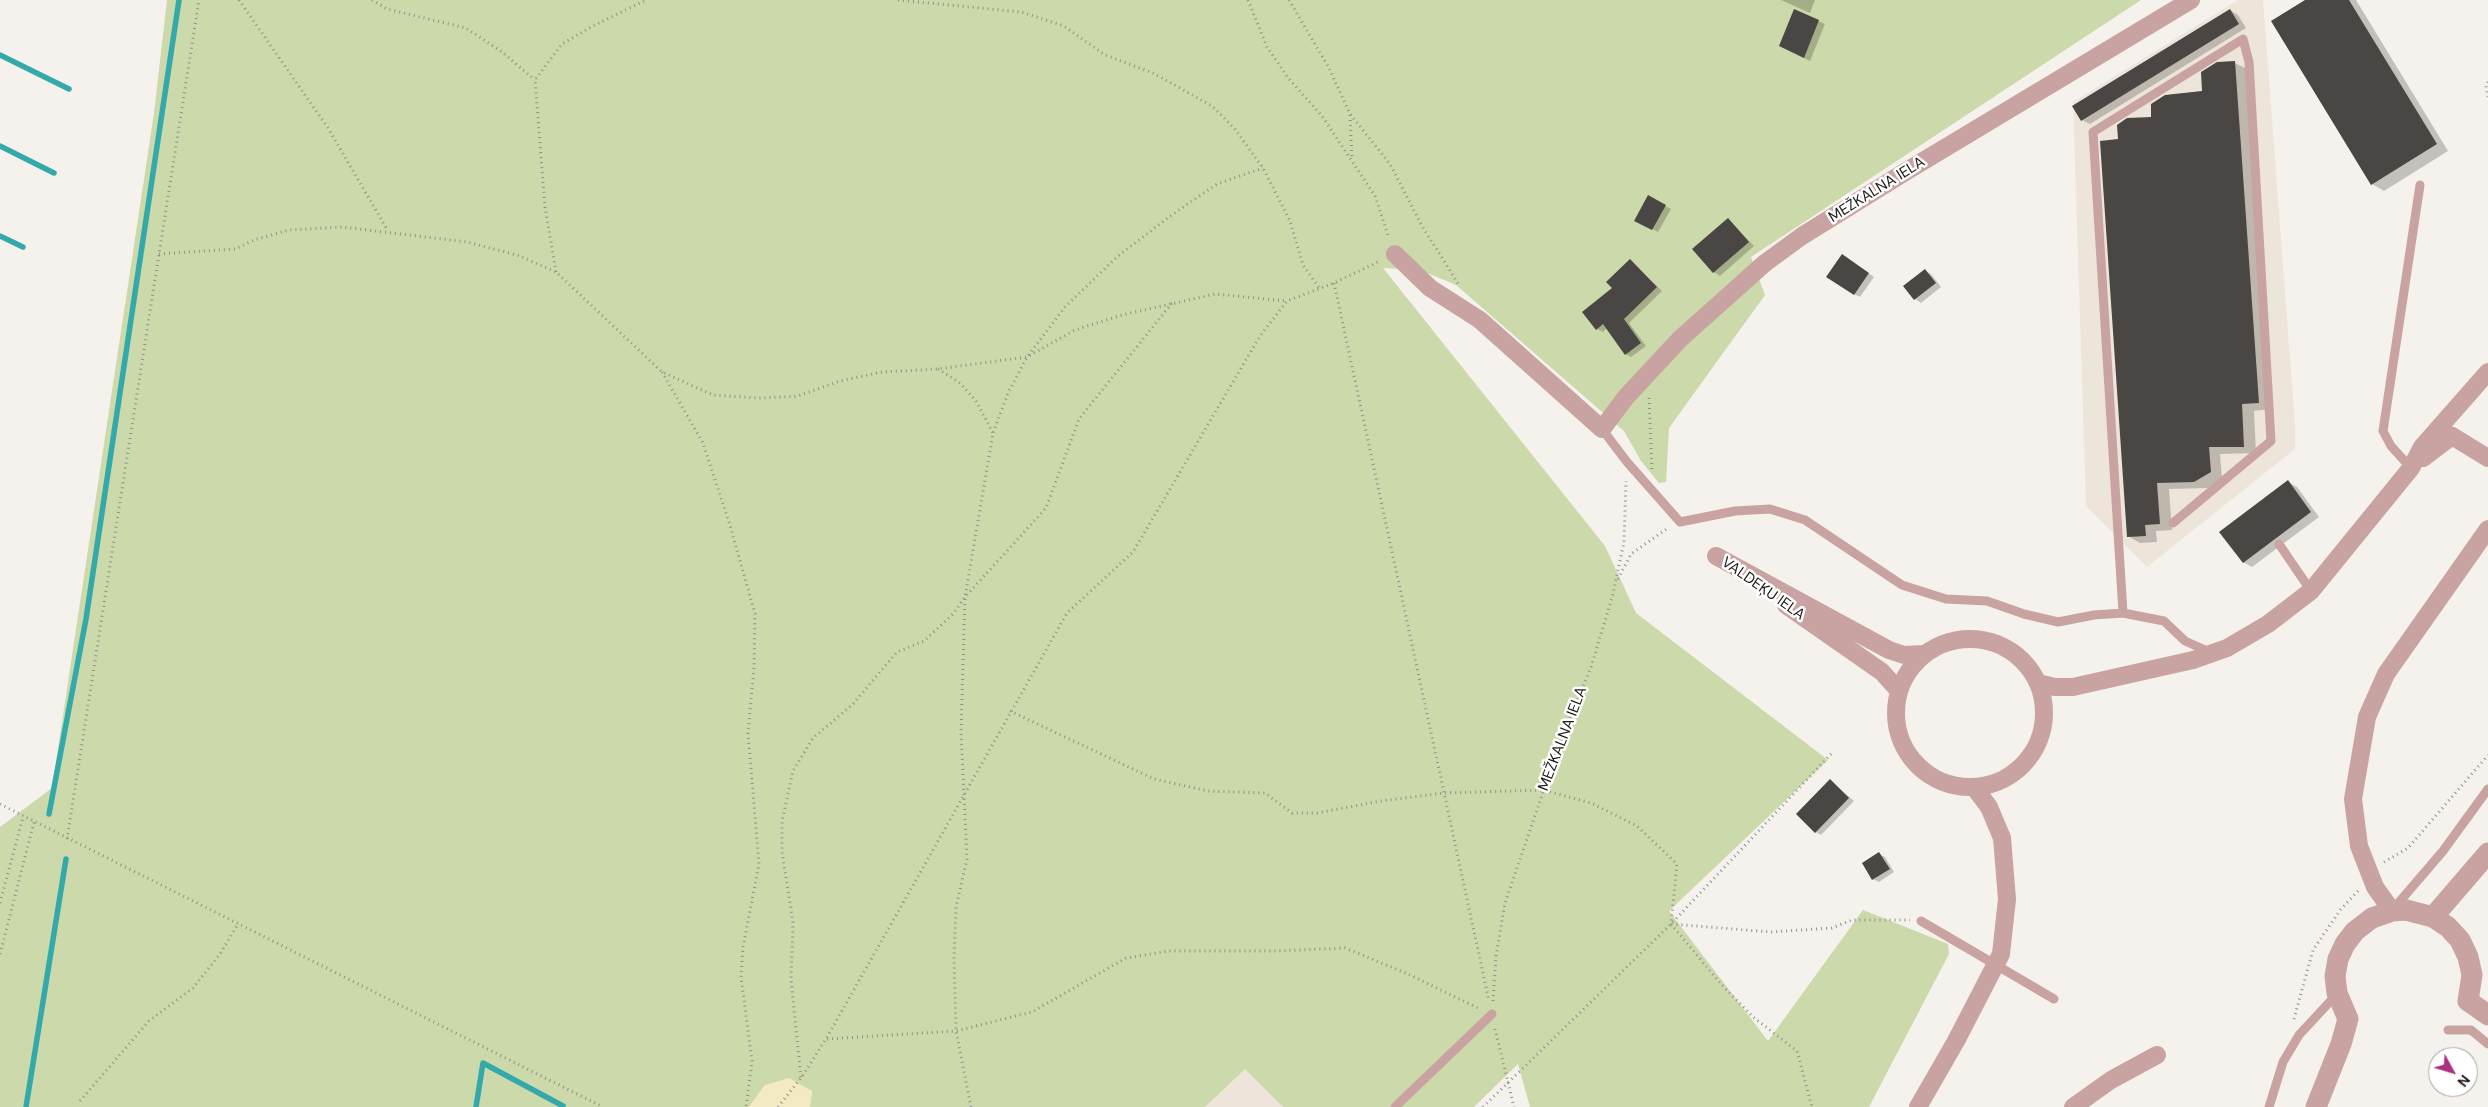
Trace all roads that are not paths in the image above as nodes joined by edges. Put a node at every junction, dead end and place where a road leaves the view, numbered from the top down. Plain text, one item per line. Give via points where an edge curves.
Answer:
1 (2191, 0) edge
2 (2420, 185) dead end
3 (1394, 254) road end
4 (2488, 372) edge
5 (1602, 429) junction
6 (2488, 458) edge
7 (2411, 468) junction
8 (2172, 523) dead end
9 (2488, 529) edge
10 (2279, 544) dead end
11 (2311, 591) junction
12 (2123, 613) junction
13 (2212, 653) junction
14 (1924, 654) junction
15 (2038, 683) junction
16 (1899, 691) junction
17 (1974, 787) junction
18 (2488, 789) edge
19 (2488, 853) edge
20 (2392, 911) junction
21 (2433, 917) junction
22 (1920, 921) road end
23 (2337, 993) junction
24 (2054, 998) dead end
25 (1492, 1014) road end
26 (2488, 1016) edge
27 (2448, 1030) dead end
28 (2488, 1044) edge
29 (2157, 1054) dead end
30 (1395, 1107) edge
31 (1918, 1107) edge
32 (2073, 1107) edge
33 (2269, 1107) edge
34 (2316, 1107) edge

1 - 5 street, MEŽKALNA IELA via 1802,236 1764,263 1680,339 1626,397
2 - 7 lane via 2383,431 2391,446
3 - 5 street via 1430,288 1480,320
4 - 7 street via 2422,447
5 - 12 lane via 1680,522 1735,511 1770,509 1805,520 1902,585 1946,599 1987,601 2058,622
6 - 7 street via 2452,436
7 - 11 street
8 - 12 lane via 2271,442 2249,62 2242,39 2094,132
9 - 20 street via 2386,674 2366,718 2354,799 2359,846 2375,886
10 - 11 lane
11 - 13 street via 2268,624
12 - 13 lane via 2164,621 2185,641
13 - 15 street via 2073,687
14 - 15 street, VALDEĶU IELA via 1941,644 1979,639 2015,653
14 - 16 street, VALDEĶU IELA via 1909,671
14 - 16 street, VALDEĶU IELA via 1904,655 1889,650 1716,556 1882,672
15 - 17 street, VALDEĶU IELA via 2044,702 2044,721 2032,753 2009,776 1992,784
16 - 17 street, VALDEĶU IELA via 1898,731 1918,766 1953,786
17 - 31 street via 1989,807 2002,838 2007,900 2001,954
18 - 20 lane
19 - 21 street
20 - 21 street via 2406,910
20 - 23 street via 2372,918 2345,944 2335,976
21 - 26 street via 2454,934 2468,957 2472,975 2468,1001
22 - 24 lane
23 - 33 lane via 2299,1035 2282,1062
23 - 34 street via 2348,1019
25 - 30 lane
27 - 28 lane via 2471,1030
29 - 32 street via 2111,1080

